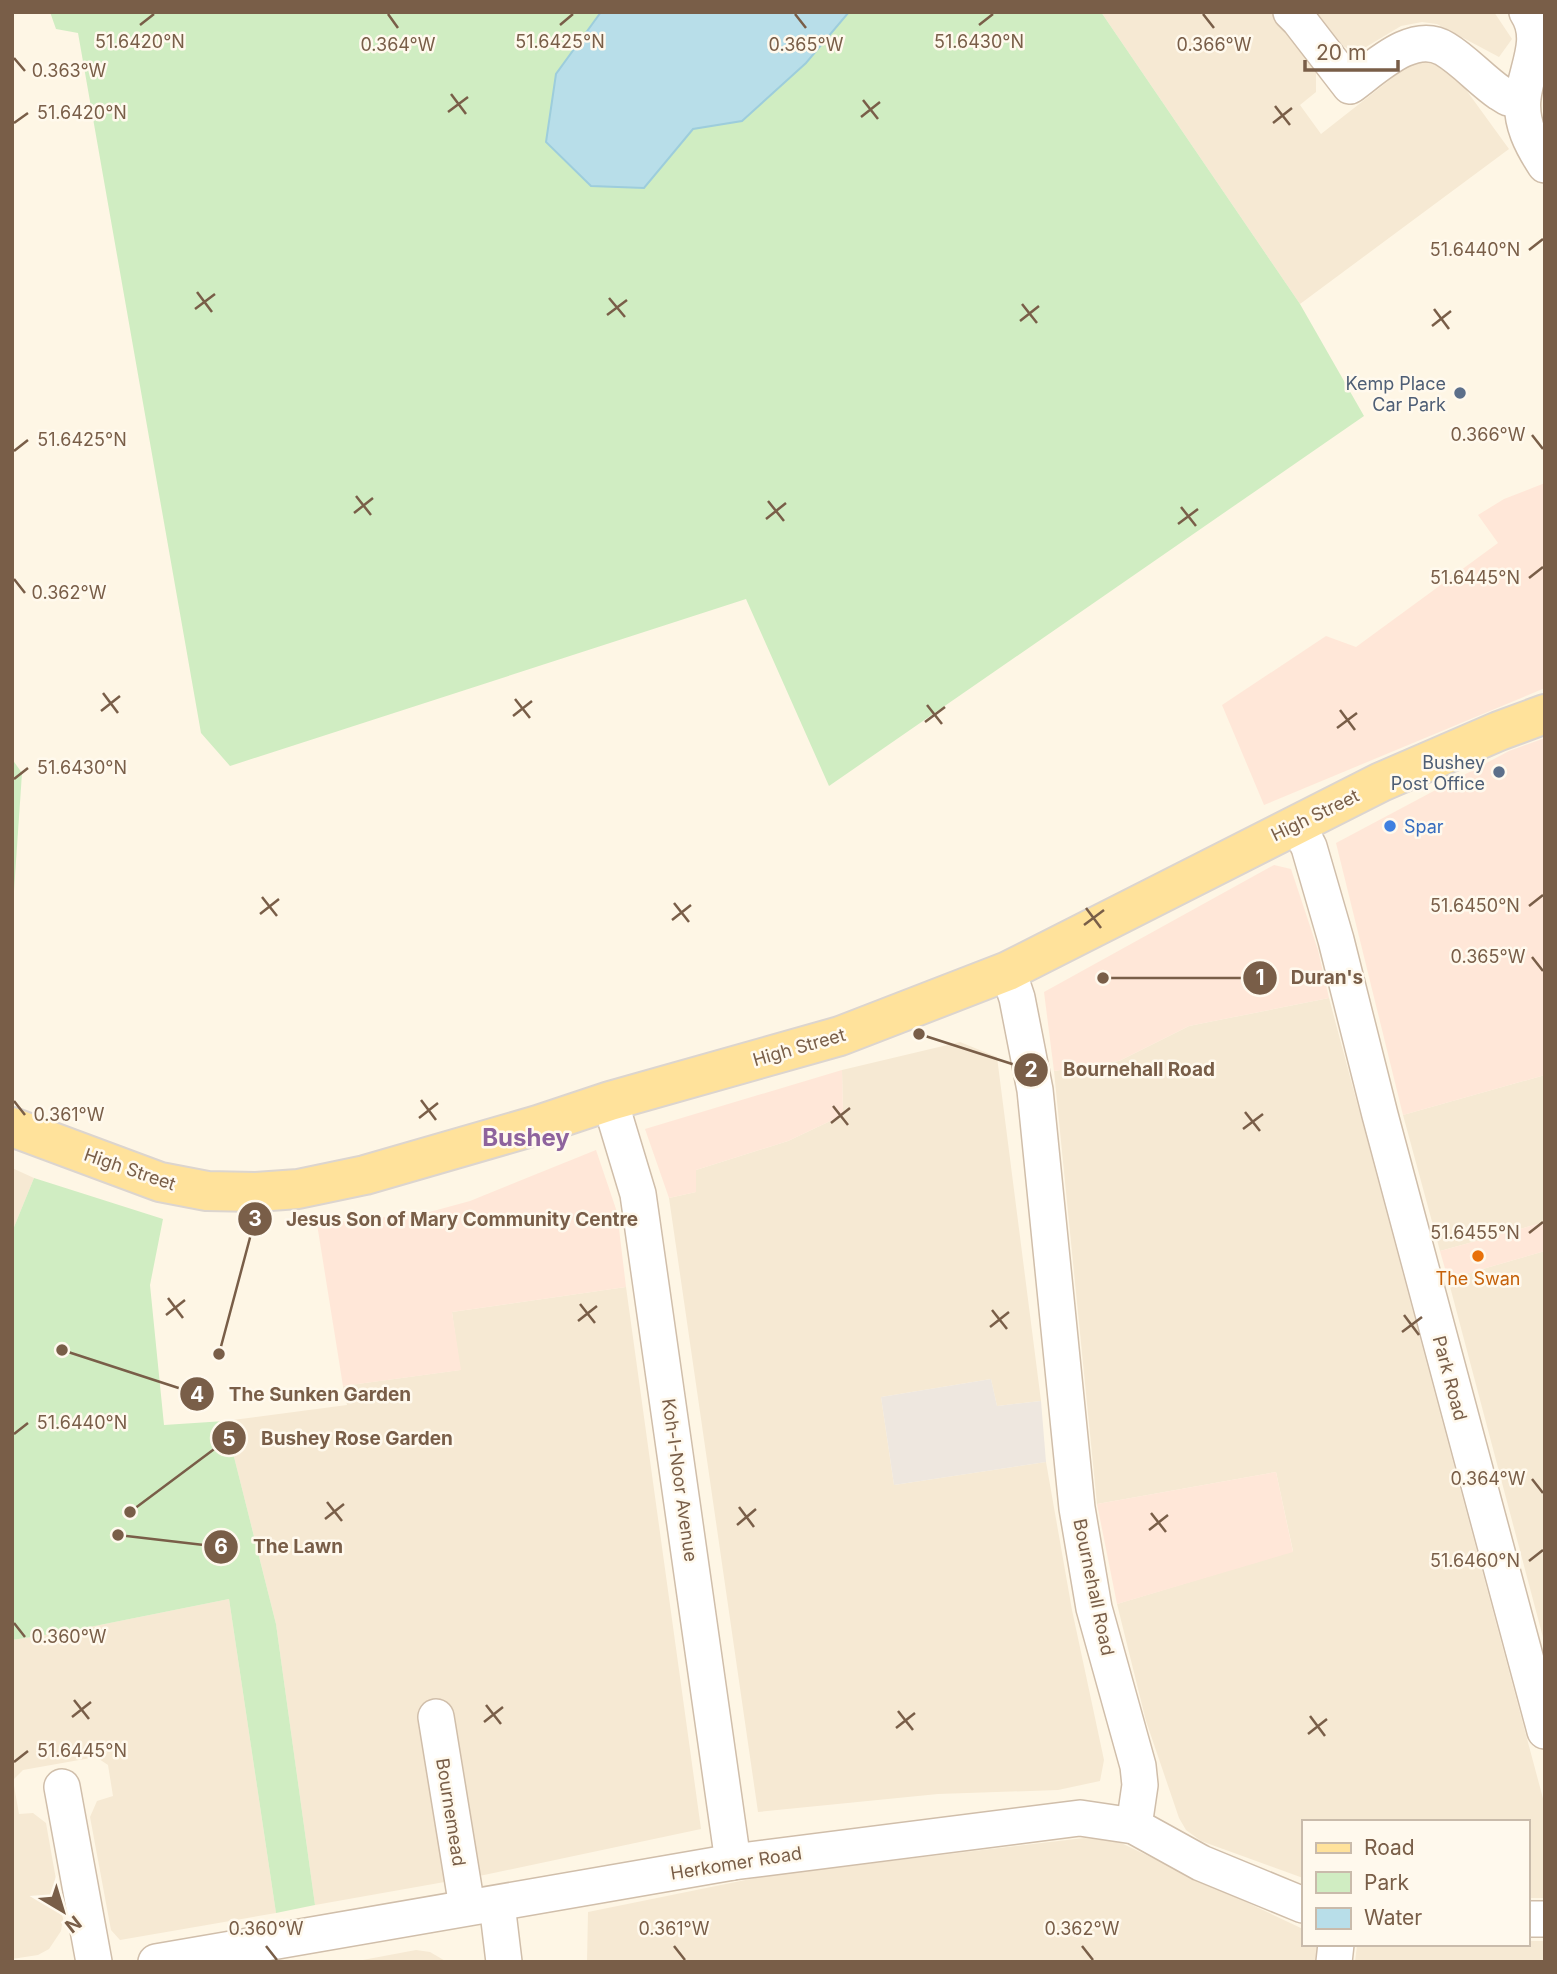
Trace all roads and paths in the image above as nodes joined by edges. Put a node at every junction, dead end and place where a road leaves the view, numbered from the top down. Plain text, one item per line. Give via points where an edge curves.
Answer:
1 (1291, 12) edge
2 (1535, 16) edge
3 (1522, 99) junction
4 (1545, 165) edge
5 (1545, 714) edge
6 (1297, 824) junction
7 (1008, 971) junction
8 (610, 1101) junction
9 (12, 1127) edge
10 (436, 1717) dead end
11 (1545, 1731) edge
12 (62, 1787) dead end
13 (1134, 1826) junction
14 (733, 1862) junction
15 (482, 1905) junction
16 (1302, 1905) edge
17 (93, 1962) edge
18 (156, 1962) edge
19 (504, 1962) edge

1 - 3 street via 1350,86 1401,50 1431,44 1444,48 1508,98
2 - 3 street via 1536,39
3 - 4 street via 1529,138
5 - 6 main road, High Street via 1381,782
6 - 7 main road, High Street
6 - 11 street, Park Road via 1309,847 1336,940
7 - 8 main road, High Street via 840,1036
7 - 13 street, Bournehall Road via 1035,1090 1077,1508 1094,1608 1138,1766
8 - 9 main road, High Street via 365,1175 298,1189 256,1192 206,1191 160,1182
8 - 14 street, Koh-I-Noor Avenue via 638,1194
10 - 15 street, Bournemead
12 - 17 street
13 - 14 street, Herkomer Road via 1080,1818
13 - 16 street, Herkomer Road via 1201,1863
14 - 15 street, Herkomer Road
15 - 18 street, Herkomer Road
15 - 19 street, Bournemead

